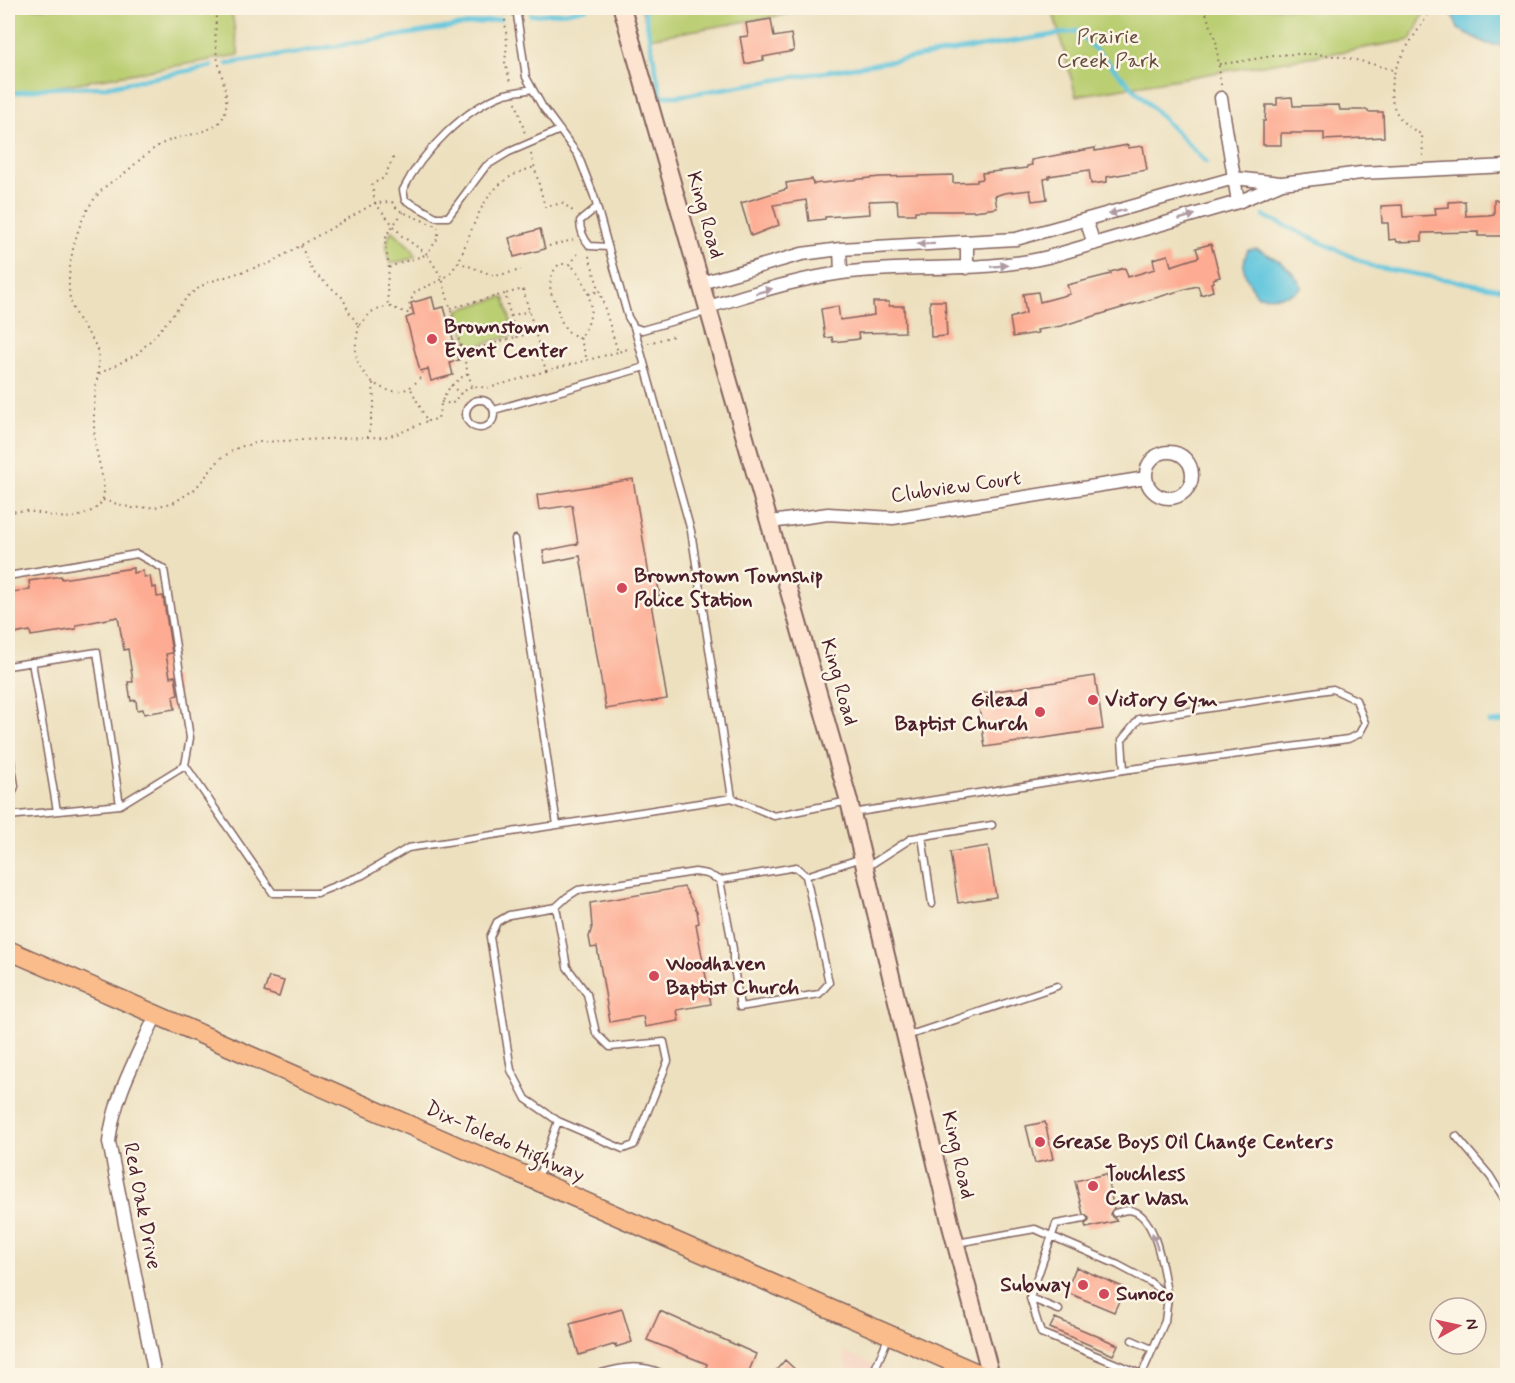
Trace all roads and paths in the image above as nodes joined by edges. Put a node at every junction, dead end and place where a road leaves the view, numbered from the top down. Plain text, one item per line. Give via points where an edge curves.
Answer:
1 (216, 8) edge
2 (504, 8) edge
3 (516, 8) edge
4 (622, 8) edge
5 (1204, 8) edge
6 (1432, 8) edge
7 (1219, 64) junction
8 (1396, 71) junction
9 (511, 85) dead end
10 (532, 89) junction
11 (1221, 92) joint
12 (516, 102) dead end
13 (560, 130) junction
14 (526, 137) dead end
15 (531, 154) dead end
16 (394, 156) dead end
17 (1508, 166) edge
18 (535, 167) junction
19 (1423, 170) junction
20 (1234, 178) junction
21 (1282, 183) junction
22 (375, 202) junction
23 (1238, 202) junction
24 (597, 207) junction
25 (403, 212) junction
26 (573, 219) dead end
27 (1086, 220) junction
28 (393, 225) junction
29 (572, 233) dead end
30 (967, 243) junction
31 (1094, 244) junction
32 (301, 246) junction
33 (549, 246) dead end
34 (608, 247) junction
35 (840, 249) junction
36 (427, 254) junction
37 (458, 262) junction
38 (570, 265) junction
39 (389, 268) junction
40 (968, 268) junction
41 (521, 270) dead end
42 (842, 273) junction
43 (442, 278) junction
44 (701, 283) junction
45 (600, 291) junction
46 (505, 294) junction
47 (588, 294) junction
48 (388, 306) junction
49 (451, 308) junction
50 (709, 309) junction
51 (529, 311) junction
52 (511, 316) junction
53 (359, 326) junction
54 (634, 327) junction
55 (535, 333) junction
56 (674, 336) dead end
57 (580, 337) junction
58 (516, 338) junction
59 (639, 345) junction
60 (463, 352) junction
61 (618, 352) junction
62 (587, 360) junction
63 (645, 366) junction
64 (423, 370) dead end
65 (546, 371) junction
66 (468, 373) junction
67 (99, 374) junction
68 (373, 383) junction
69 (451, 385) junction
70 (472, 386) junction
71 (410, 387) junction
72 (460, 394) junction
73 (441, 402) junction
74 (494, 410) junction
75 (427, 421) junction
76 (368, 437) junction
77 (1146, 478) dead end
78 (102, 500) junction
79 (8, 513) edge
80 (771, 522) junction
81 (515, 539) dead end
82 (8, 576) edge
83 (32, 662) junction
84 (8, 666) edge
85 (8, 743) edge
86 (185, 765) junction
87 (1124, 770) junction
88 (732, 798) junction
89 (8, 805) edge
90 (120, 805) junction
91 (851, 807) junction
92 (57, 811) junction
93 (8, 816) edge
94 (557, 825) junction
95 (992, 825) dead end
96 (922, 836) junction
97 (865, 863) junction
98 (806, 876) junction
99 (720, 880) junction
100 (932, 904) dead end
101 (556, 907) junction
102 (8, 950) edge
103 (1058, 986) dead end
104 (156, 1015) junction
105 (906, 1036) junction
106 (558, 1121) junction
107 (1456, 1136) dead end
108 (537, 1181) junction
109 (1508, 1205) edge
110 (1115, 1213) dead end
111 (1084, 1219) dead end
112 (1052, 1236) junction
113 (956, 1243) junction
114 (1168, 1297) junction
115 (1030, 1298) junction
116 (1059, 1310) dead end
117 (889, 1335) junction
118 (1132, 1340) dead end
119 (1152, 1349) junction
120 (1141, 1375) edge
121 (155, 1376) edge
122 (602, 1376) edge
123 (660, 1376) edge
124 (872, 1376) edge
125 (984, 1376) edge
126 (991, 1376) edge

1 - 67 path via 216,51 224,80 222,119 212,129 166,142 140,158 90,203 80,223 69,278 70,296 75,314 97,349
2 - 9 path via 505,62
3 - 10 lane via 523,62
4 - 44 main road, King Road
5 - 7 path via 1216,40
6 - 8 path via 1405,49
7 - 8 path via 1297,54 1329,55
7 - 11 path
8 - 19 path via 1393,105 1400,119 1422,135
10 - 13 lane
10 - 13 lane via 504,95 474,110 430,148 403,190 405,200 436,216 448,216 486,166
11 - 20 street
12 - 14 path
13 - 24 lane via 578,155
15 - 18 path
16 - 22 path via 384,178 372,184
17 - 19 street
18 - 26 path via 545,207 563,203 576,213
18 - 37 path via 503,181 483,202
19 - 21 street
20 - 21 street
20 - 23 street
20 -> 27 street
21 - 23 street
22 - 25 path via 393,202
22 - 28 path
22 - 32 path
31 -> 23 street
24 - 34 lane
24 - 34 lane via 580,221 580,228 590,246
25 - 28 path
25 - 36 path via 438,227 438,238
27 - 30 street via 1016,239
27 - 31 street
28 - 36 path
28 - 39 path via 385,242
29 - 33 path via 573,240
30 -> 35 street
30 - 40 street
40 -> 31 street via 1022,263
32 - 53 path via 313,272 343,298
32 - 67 path via 259,268 206,282 189,295 137,354
34 - 54 lane
35 - 42 street
35 - 44 street via 802,254
36 - 39 path
36 - 43 path
37 - 41 path via 495,276
37 - 43 path
38 - 45 path via 580,249 588,253
38 - 47 path
38 - 57 path via 556,267 552,296 558,317
39 - 48 path
40 - 42 street
50 -> 42 street
43 - 48 path via 415,292 409,304 411,312
43 - 49 path
44 - 50 main road, King Road
45 - 47 path
45 - 61 path
46 - 49 path
46 - 51 path via 523,289
46 - 52 path
47 - 57 path via 590,318
48 - 53 path via 371,312
49 - 60 path
50 - 54 lane via 642,330
50 - 80 main road, King Road
51 - 52 path
51 - 55 path
52 - 58 path
53 - 68 path via 356,357
54 - 59 lane
55 - 58 path
55 - 65 path
56 - 59 path
57 - 62 path
58 - 60 path
59 - 61 path
59 - 63 lane
60 - 66 path
61 - 62 path
62 - 65 path
63 - 74 lane
63 - 88 lane via 691,531
64 - 71 path
65 - 70 path via 489,388
66 - 69 path
66 - 70 path
67 - 78 path via 94,432 104,487
68 - 71 path via 398,392
68 - 76 path
69 - 72 path
69 - 73 path
70 - 72 path
71 - 75 path
72 - 73 path via 452,404
73 - 75 path via 438,419
74 - 74 lane via 489,403 476,400 468,406 467,419 477,428 487,426
75 - 76 path via 400,434
76 - 78 path via 260,442 239,447 221,458 195,489 175,502 132,508
77 - 80 street, Clubview Court via 893,518 828,514
78 - 79 path via 86,514 68,519 26,511
80 - 91 main road, King Road
81 - 94 lane
82 - 86 lane via 137,554 164,569 190,738
83 - 84 lane
83 - 90 lane via 97,652
83 - 92 lane
85 - 89 lane via 15,786
86 - 90 lane
86 - 94 lane via 273,893 316,893 363,875 408,848
87 - 87 lane via 1348,739 1359,734 1365,723 1356,700 1333,689 1139,719 1122,740
87 - 91 lane
88 - 91 lane via 774,816
88 - 94 lane
90 - 92 lane
91 - 97 main road, King Road
92 - 93 lane
95 - 96 lane
96 - 97 lane
96 - 100 lane
97 - 98 lane
97 - 105 main road, King Road
98 - 99 lane via 796,867
98 - 99 lane via 829,983 819,994 740,1007
99 - 101 lane via 695,872 578,890
101 - 106 lane via 509,915 497,922 490,937 511,1070 526,1099
101 - 106 lane via 567,967 587,994 596,1033 610,1047 664,1042 668,1061 634,1145 623,1149
102 - 104 main road, Dix-Toledo Highway
103 - 105 lane
104 - 108 main road, Dix-Toledo Highway
104 - 121 street, Red Oak Drive via 123,1087 112,1117 109,1142
105 - 113 main road, King Road
106 - 108 lane
107 - 109 lane via 1490,1176
108 - 117 main road, Dix-Toledo Highway
114 -> 110 lane via 1156,1240 1145,1218 1130,1210
111 - 112 lane via 1056,1224
112 - 113 lane via 1035,1229
112 - 114 lane via 1126,1269
112 - 115 lane
113 - 126 main road, King Road
114 - 119 lane via 1165,1320
115 - 116 lane
115 - 120 lane via 1041,1334
117 - 124 lane
117 - 125 main road, Dix-Toledo Highway
118 - 119 lane
119 - 120 lane
122 - 123 street via 638,1370

